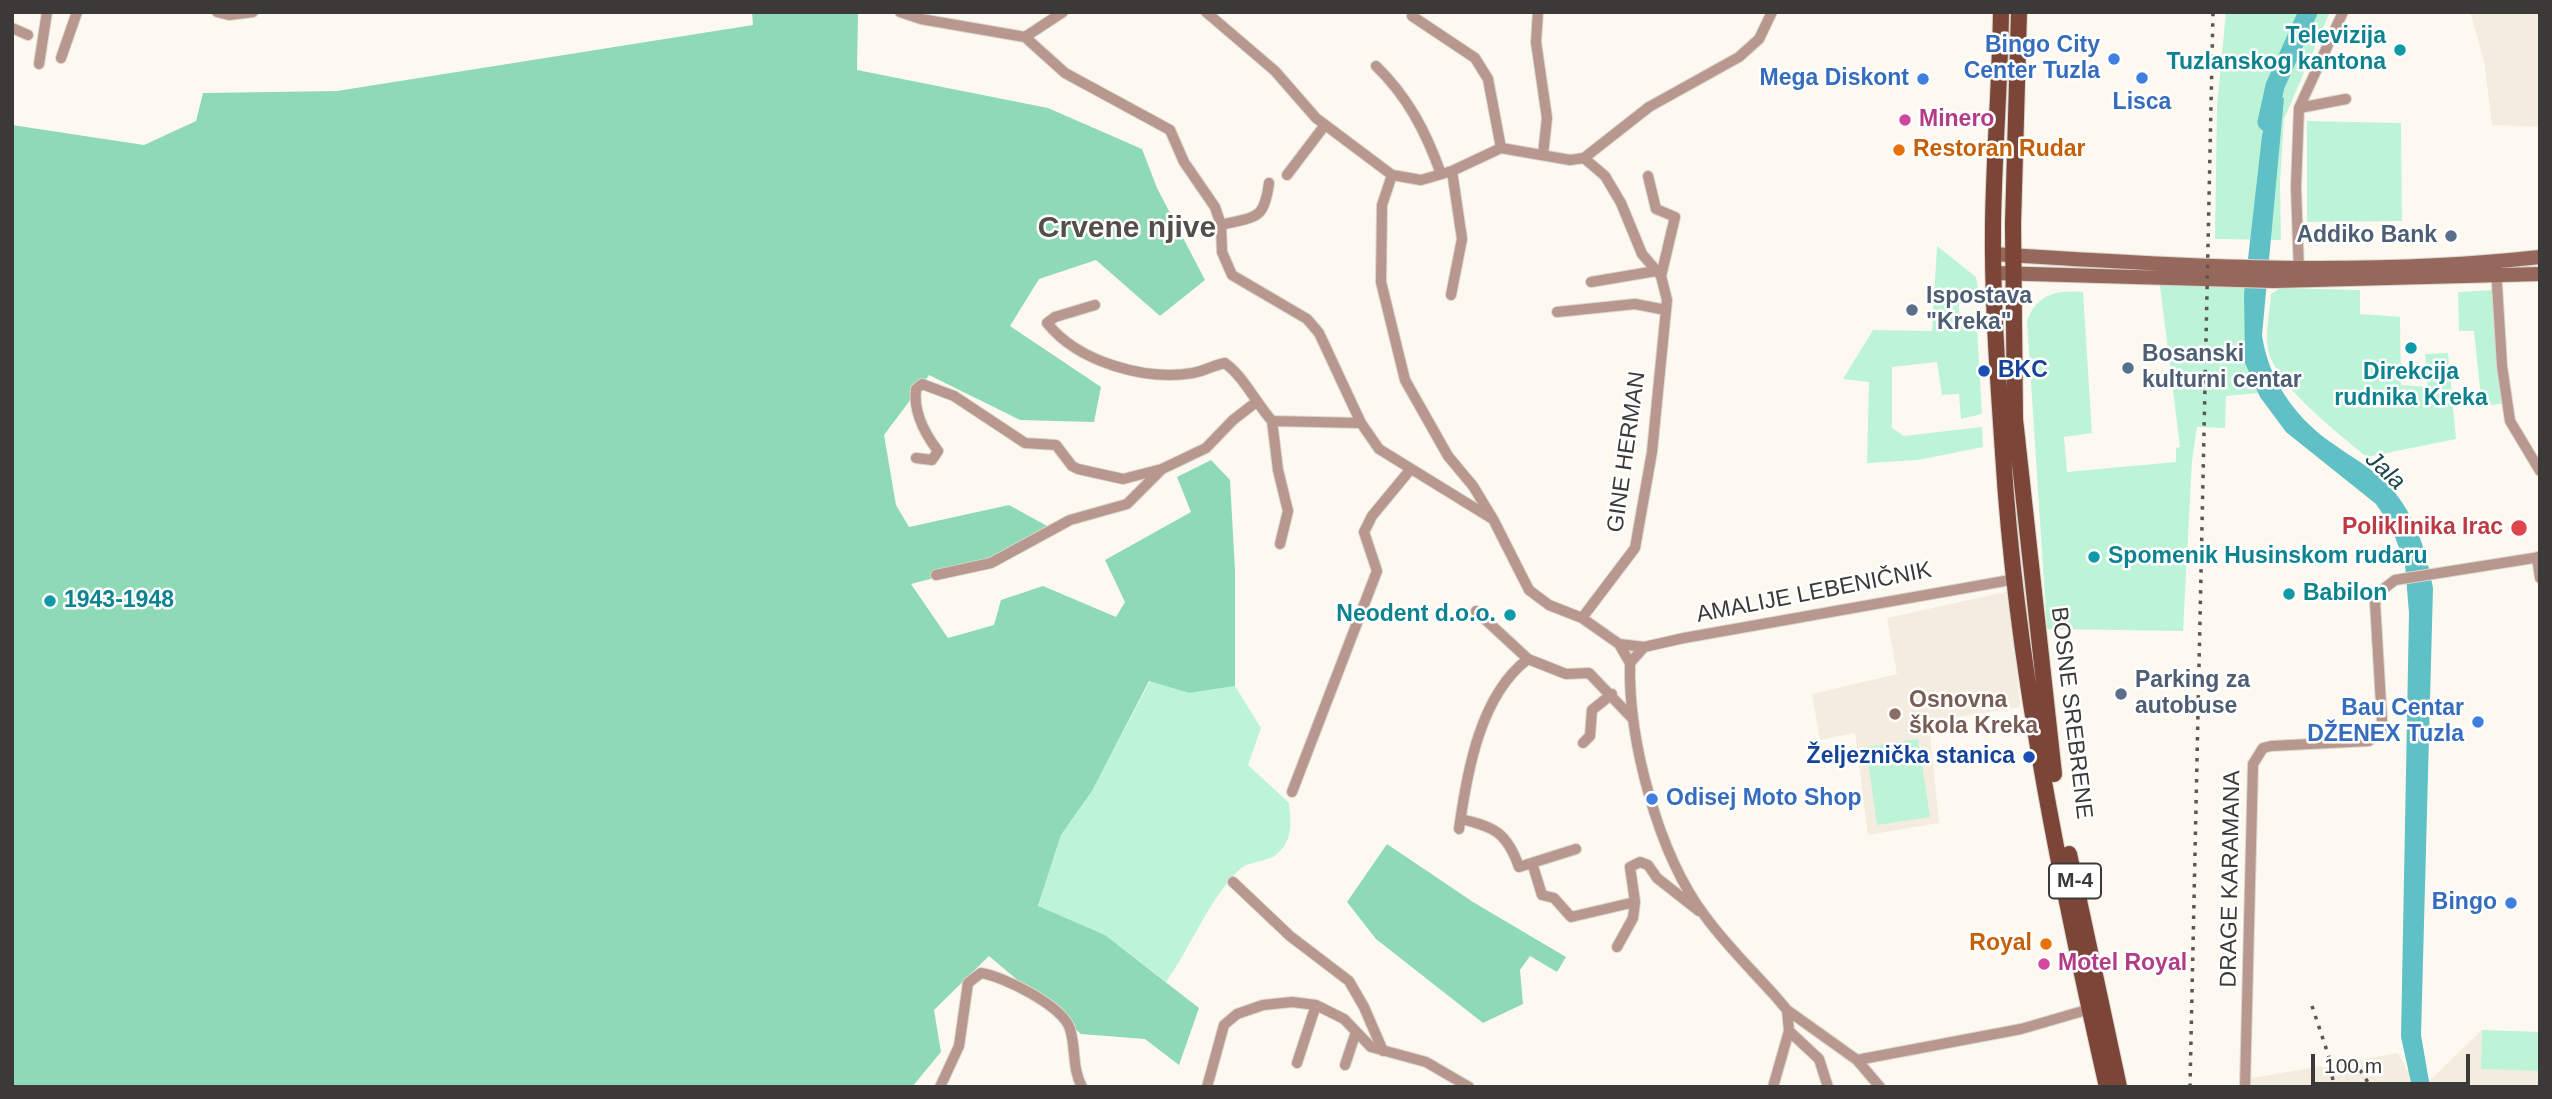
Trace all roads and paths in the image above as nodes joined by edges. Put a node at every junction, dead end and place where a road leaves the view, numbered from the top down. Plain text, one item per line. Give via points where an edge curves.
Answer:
1 (47, 12) edge
2 (77, 12) edge
3 (217, 12) edge
4 (253, 12) edge
5 (900, 12) edge
6 (1063, 12) edge
7 (1206, 12) edge
8 (1538, 12) edge
9 (1772, 12) edge
10 (2001, 12) edge
11 (2019, 12) edge
12 (2343, 12) edge
13 (1412, 16) dead end
14 (12, 28) edge
15 (28, 35) dead end
16 (1026, 37) junction
17 (61, 58) dead end
18 (39, 64) dead end
19 (1376, 66) dead end
20 (2346, 99) dead end
21 (2299, 108) junction
22 (1325, 125) junction
23 (1502, 148) junction
24 (1543, 155) junction
25 (1584, 158) junction
26 (1447, 172) junction
27 (1287, 175) dead end
28 (1392, 175) junction
29 (1648, 176) dead end
30 (1269, 183) dead end
31 (1221, 225) junction
32 (1994, 254) junction
33 (2012, 255) junction
34 (2540, 257) edge
35 (2496, 268) junction
36 (1658, 273) junction
37 (1995, 273) junction
38 (2013, 273) junction
39 (2221, 274) junction
40 (2540, 274) edge
41 (2299, 275) junction
42 (1591, 282) dead end
43 (1451, 295) dead end
44 (1095, 305) dead end
45 (1666, 310) junction
46 (1557, 312) dead end
47 (1255, 403) junction
48 (1272, 421) junction
49 (1361, 423) junction
50 (916, 458) dead end
51 (1162, 469) junction
52 (1410, 470) junction
53 (2540, 471) edge
54 (1493, 519) junction
55 (1280, 544) dead end
56 (2538, 557) edge
57 (936, 575) dead end
58 (2540, 578) edge
59 (2016, 579) junction
60 (1476, 611) dead end
61 (1583, 618) junction
62 (1619, 645) junction
63 (1644, 648) junction
64 (1528, 659) junction
65 (1630, 663) junction
66 (1612, 694) junction
67 (1632, 718) junction
68 (1584, 743) dead end
69 (1292, 792) dead end
70 (1576, 849) dead end
71 (1532, 863) junction
72 (1233, 882) dead end
73 (1635, 902) junction
74 (1704, 915) junction
75 (1617, 947) dead end
76 (1316, 1005) junction
77 (2090, 1009) junction
78 (1787, 1010) junction
79 (1789, 1031) junction
80 (1356, 1032) junction
81 (1383, 1051) junction
82 (1857, 1060) junction
83 (1297, 1063) dead end
84 (1345, 1065) dead end
85 (940, 1087) edge
86 (1082, 1087) edge
87 (1206, 1087) edge
88 (1469, 1087) edge
89 (1773, 1087) edge
90 (1828, 1087) edge
91 (1880, 1087) edge
92 (2107, 1087) edge
93 (2119, 1087) edge
94 (2245, 1087) edge

1 - 18 street
2 - 17 street
3 - 4 street
5 - 16 street
6 - 16 street
7 - 22 street via 1275,71
8 - 24 street via 1536,42 1547,118
9 - 25 street via 1759,39 1739,57 1649,107
10 - 32 main road, M-4
11 - 33 main road, M-4
12 - 21 street
13 - 23 street via 1475,58 1488,79
14 - 15 street
16 - 31 street via 1065,73 1170,130 1184,162 1215,206
19 - 26 street via 1420,120
20 - 21 street
21 - 41 street
22 - 27 street
22 - 28 street
23 - 24 street
23 - 26 street
24 - 25 street
25 - 36 street, GINE HERMAN via 1605,176 1642,254
26 - 28 street via 1421,180
26 - 43 street via 1462,239
28 - 54 street via 1382,205 1381,282 1405,380 1448,456
29 - 36 street, GINE HERMAN via 1656,209 1675,217
30 - 31 street via 1266,205 1257,216
31 - 49 street via 1227,269 1307,319 1327,344
32 - 33 main road
32 - 37 main road, M-4
33 - 38 main road, BOSNE SREBRENE / M-4
33 - 39 main road
34 - 35 main road
35 - 40 main road
35 - 41 main road
35 - 53 street via 2510,421
36 - 42 street
36 - 45 street, GINE HERMAN
37 - 38 main road
37 - 59 main road, BOSNE SREBRENE / M-4 via 2003,456
38 - 39 main road
38 - 93 main road, BOSNE SREBRENE / M-4 via 2018,456 2059,811
39 - 41 main road
44 - 47 street via 1047,323 1091,358 1127,368 1193,373 1225,363 1242,378
45 - 46 street via 1635,304
45 - 61 street, GINE HERMAN via 1652,452 1635,548
47 - 48 street
47 - 51 street via 1206,448
48 - 49 street
48 - 55 street via 1288,511
49 - 52 street via 1379,449
50 - 51 street via 932,460 938,451 922,428 915,398 922,384 954,396 1025,443 1056,445 1072,466 1123,479
51 - 57 street via 1127,504 1070,520 991,563
52 - 54 street
52 - 69 street via 1364,532 1377,571
54 - 61 street via 1529,590 1549,605
56 - 58 street
56 - 94 street, DRAGE KARAMANA via 2395,580 2384,587 2375,602 2382,721 2376,737 2271,746 2263,748 2253,764
59 - 63 street, AMALIJE LEBENIČNIK
59 - 77 main road, BOSNE SREBRENE / M-4 via 2048,806
60 - 64 street
61 - 62 street
62 - 63 street, AMALIJE LEBENIČNIK
62 - 65 street
63 - 65 street
64 - 66 street via 1566,674 1590,673
64 - 71 street via 1513,670 1482,724 1460,824 1489,825 1511,844 1519,867
65 - 67 street
66 - 67 street
66 - 68 street via 1592,710 1590,736
67 - 74 street via 1665,846
70 - 71 street
71 - 73 street via 1542,895 1554,898 1572,917
72 - 81 street via 1290,936 1349,981
73 - 74 street via 1630,867 1640,862
73 - 75 street via 1633,918
74 - 78 street
76 - 80 street via 1344,1019
76 - 83 street
76 - 87 street via 1263,1005 1231,1019 1224,1025
77 - 82 street via 2021,1029
77 - 92 main road, BOSNE SREBRENE / M-4
78 - 79 street
78 - 82 street
79 - 89 street
79 - 90 street via 1819,1059
80 - 81 street via 1364,1042
80 - 84 street
81 - 88 street via 1426,1062
82 - 91 street
85 - 86 street via 959,1046 968,983 981,973 1037,998 1060,1014 1070,1028

